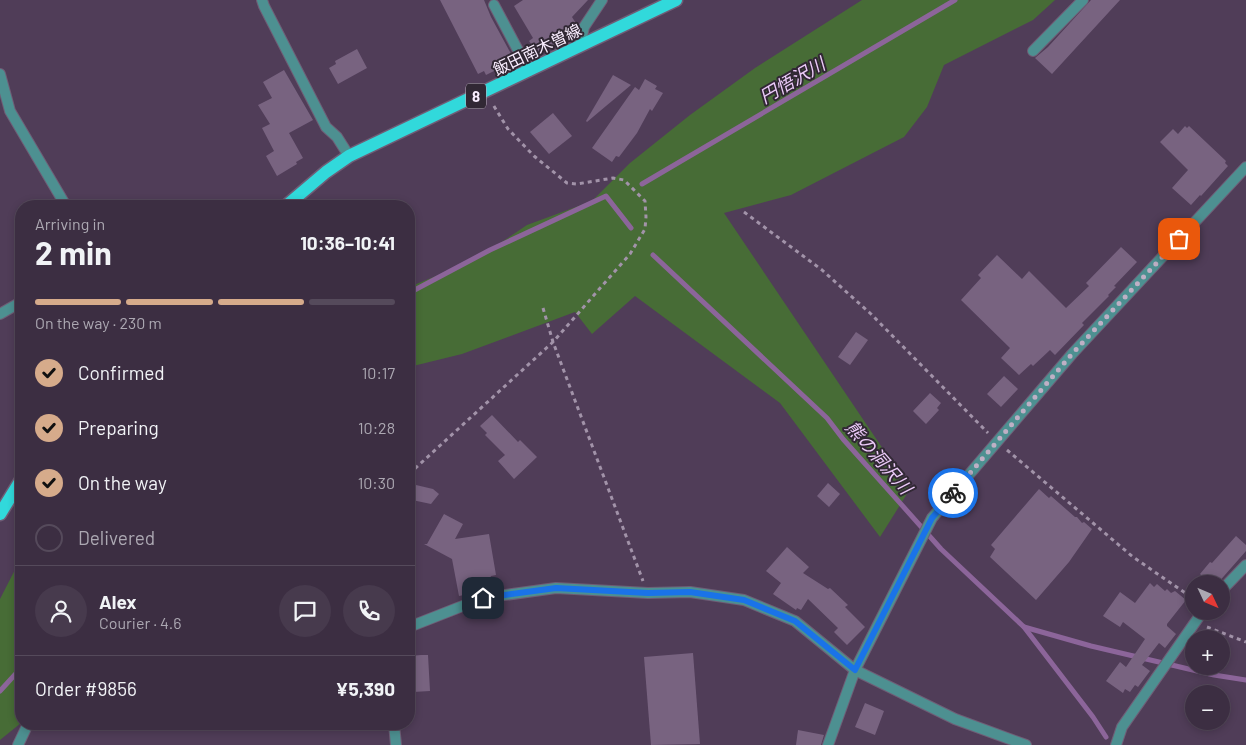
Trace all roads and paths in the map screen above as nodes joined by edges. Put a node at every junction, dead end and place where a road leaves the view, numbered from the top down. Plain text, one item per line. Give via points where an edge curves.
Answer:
1 (262, 0) edge
2 (602, 0) edge
3 (676, 0) edge
4 (1084, 0) edge
5 (494, 5) dead end
6 (580, 46) junction
7 (1032, 51) dead end
8 (529, 71) junction
9 (0, 74) edge
10 (485, 92) junction
11 (349, 156) junction
12 (1246, 167) edge
13 (62, 200) edge
14 (293, 200) edge
15 (744, 212) dead end
16 (15, 305) edge
17 (544, 308) dead end
18 (0, 314) edge
19 (553, 342) junction
20 (997, 442) junction
21 (415, 468) edge
22 (15, 490) edge
23 (0, 514) edge
24 (1246, 565) edge
25 (1230, 582) edge
26 (648, 593) junction
27 (1185, 593) edge
28 (1197, 620) edge
29 (415, 625) edge
30 (1208, 628) dead end
31 (1246, 642) edge
32 (855, 670) junction
33 (25, 730) edge
34 (395, 730) edge
35 (18, 745) edge
36 (396, 745) edge
37 (828, 745) edge
38 (1026, 745) edge
39 (1116, 745) edge

1 - 11 street via 326,127
2 - 6 street via 584,27
3 - 6 main road, 飯田南木曽線 / 8
4 - 7 street
5 - 8 street
6 - 8 main road, 飯田南木曽線 / 8
8 - 10 main road, 飯田南木曽線 / 8
9 - 13 street via 10,111
10 - 11 main road, 飯田南木曽線 / 8
10 - 19 path via 508,129 567,183 613,178 624,180 645,201 645,229 630,254
11 - 14 main road, 飯田南木曽線 / 8
12 - 20 street via 1072,354
15 - 20 path via 822,270 871,314
16 - 18 street
17 - 19 path
19 - 21 path
19 - 26 path
20 - 27 path via 1132,557
20 - 32 street via 932,518
22 - 23 main road
24 - 25 street
26 - 29 street via 556,588 483,598
26 - 32 street via 690,592 744,600 795,621
28 - 39 street via 1122,727
30 - 31 path
32 - 37 street
32 - 38 street via 955,719
33 - 35 street
34 - 36 street

